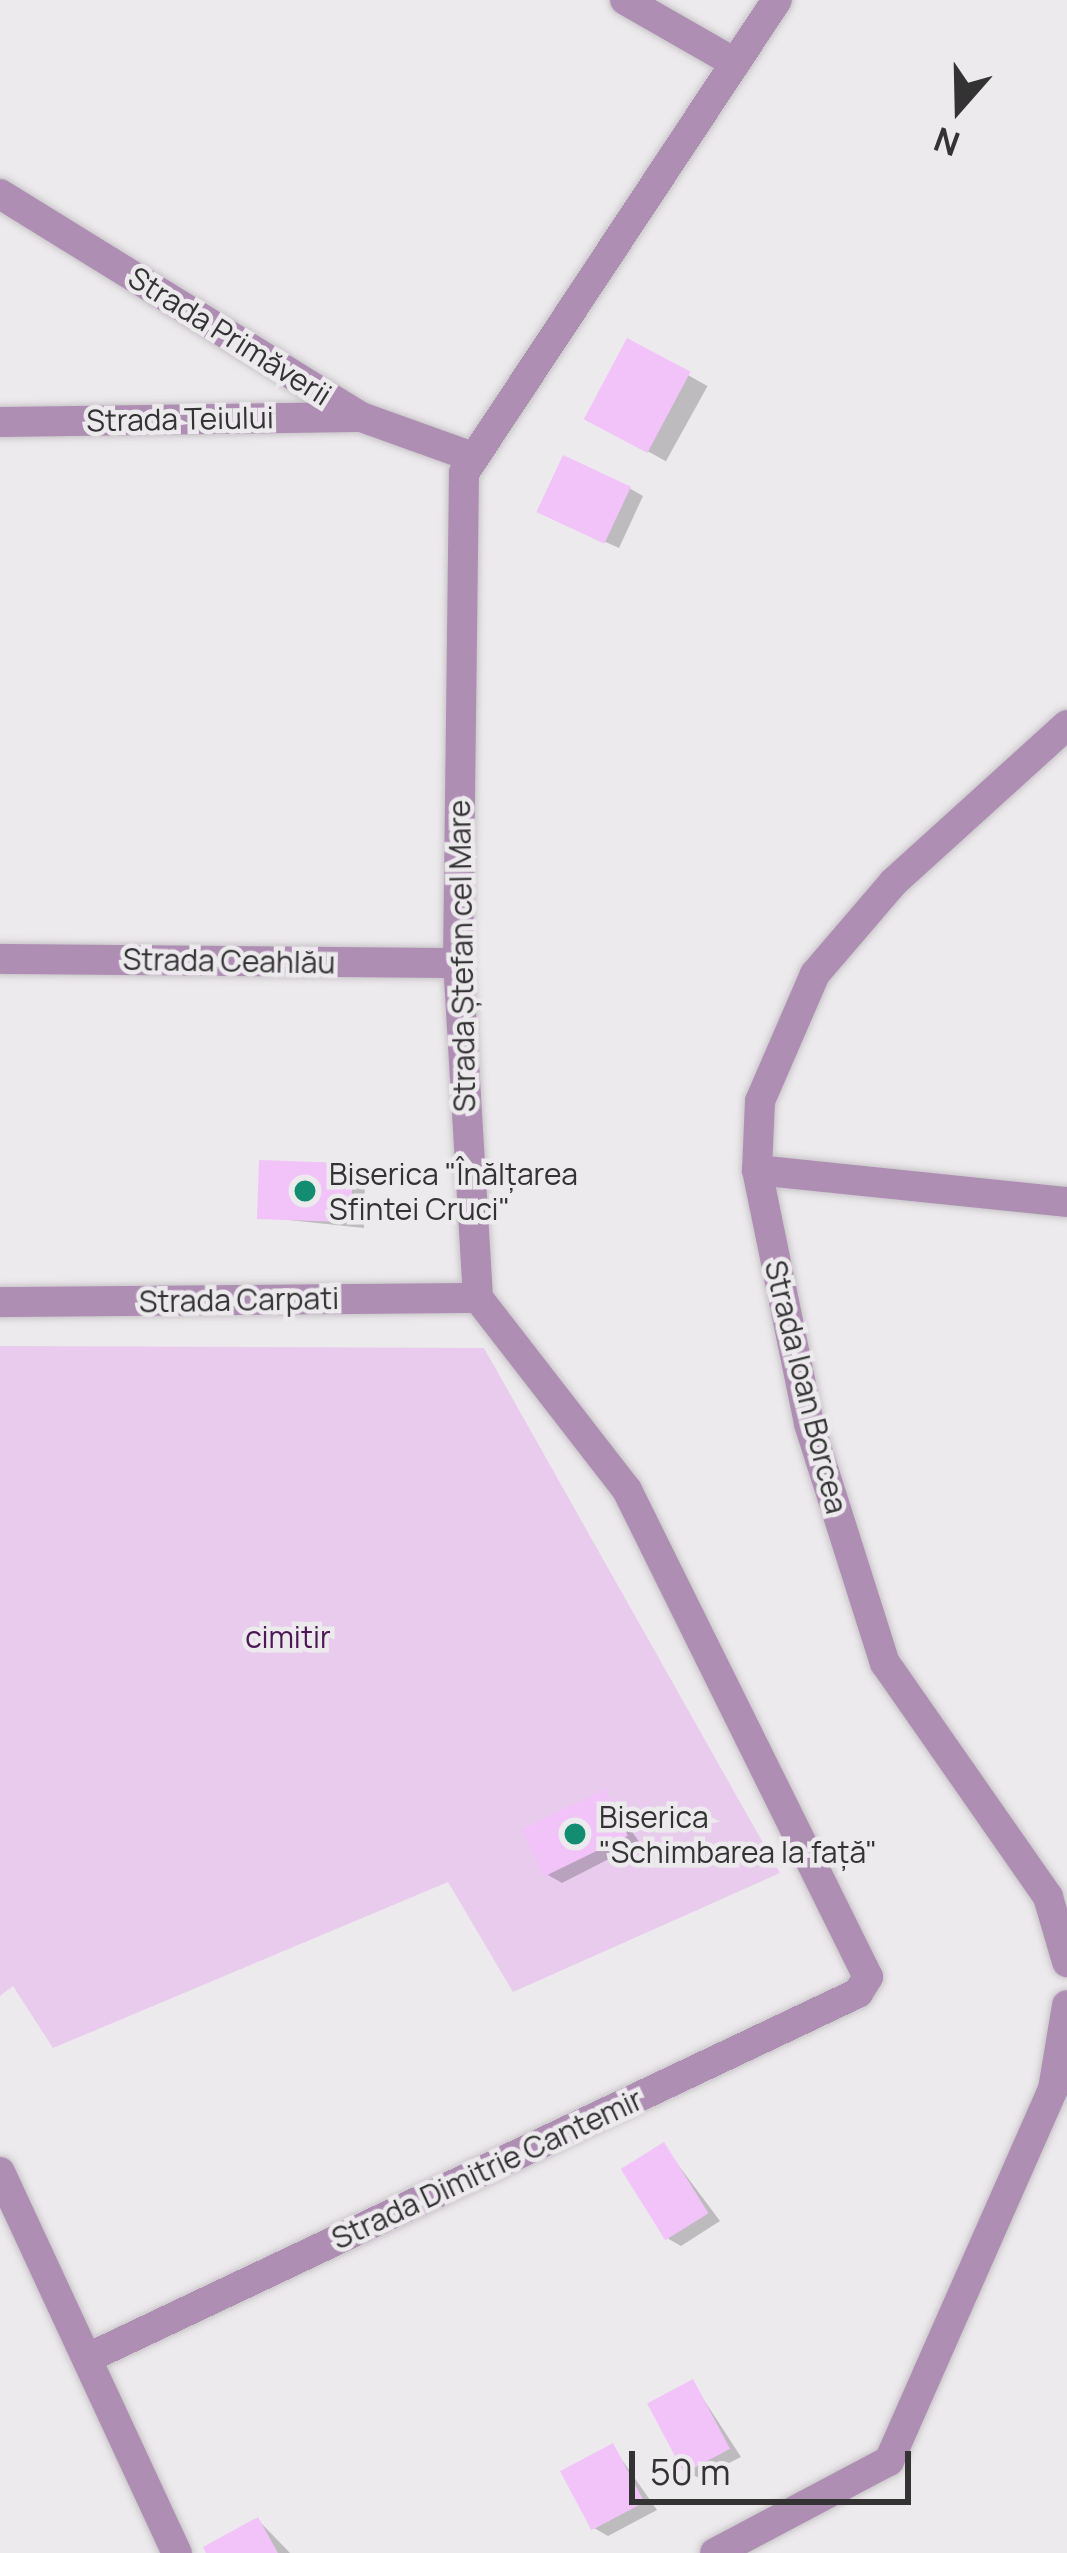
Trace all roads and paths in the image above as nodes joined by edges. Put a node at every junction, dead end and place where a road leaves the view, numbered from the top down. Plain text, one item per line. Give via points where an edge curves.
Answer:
1 (625, 0) edge
2 (777, 0) edge
3 (735, 63) junction
4 (0, 194) edge
5 (361, 417) junction
6 (0, 422) edge
7 (470, 456) junction
8 (1067, 725) edge
9 (0, 958) edge
10 (458, 963) junction
11 (758, 1170) junction
12 (1067, 1202) edge
13 (478, 1298) junction
14 (0, 1302) edge
15 (1067, 1962) edge
16 (1067, 2005) edge
17 (0, 2171) edge
18 (90, 2356) junction
19 (177, 2553) edge
20 (716, 2553) edge

1 - 3 street
2 - 3 street, Strada Ștefan cel Mare
3 - 7 street, Strada Ștefan cel Mare
4 - 5 street, Strada Primăverii
5 - 6 street, Strada Teiului
5 - 7 street, Strada Primăverii
7 - 10 street, Strada Ștefan cel Mare via 460,504
8 - 11 street, Strada Ioan Borcea via 893,883 815,974 760,1101
9 - 10 street, Strada Ceahlău
10 - 13 street, Strada Ștefan cel Mare
11 - 12 street
11 - 15 street, Strada Ioan Borcea via 809,1424 885,1663 1048,1897
13 - 14 street, Strada Carpati
13 - 18 street, Strada Dimitrie Cantemir via 627,1490 866,1968 858,1993
16 - 20 street via 1053,2089 889,2461
17 - 18 street
18 - 19 street

